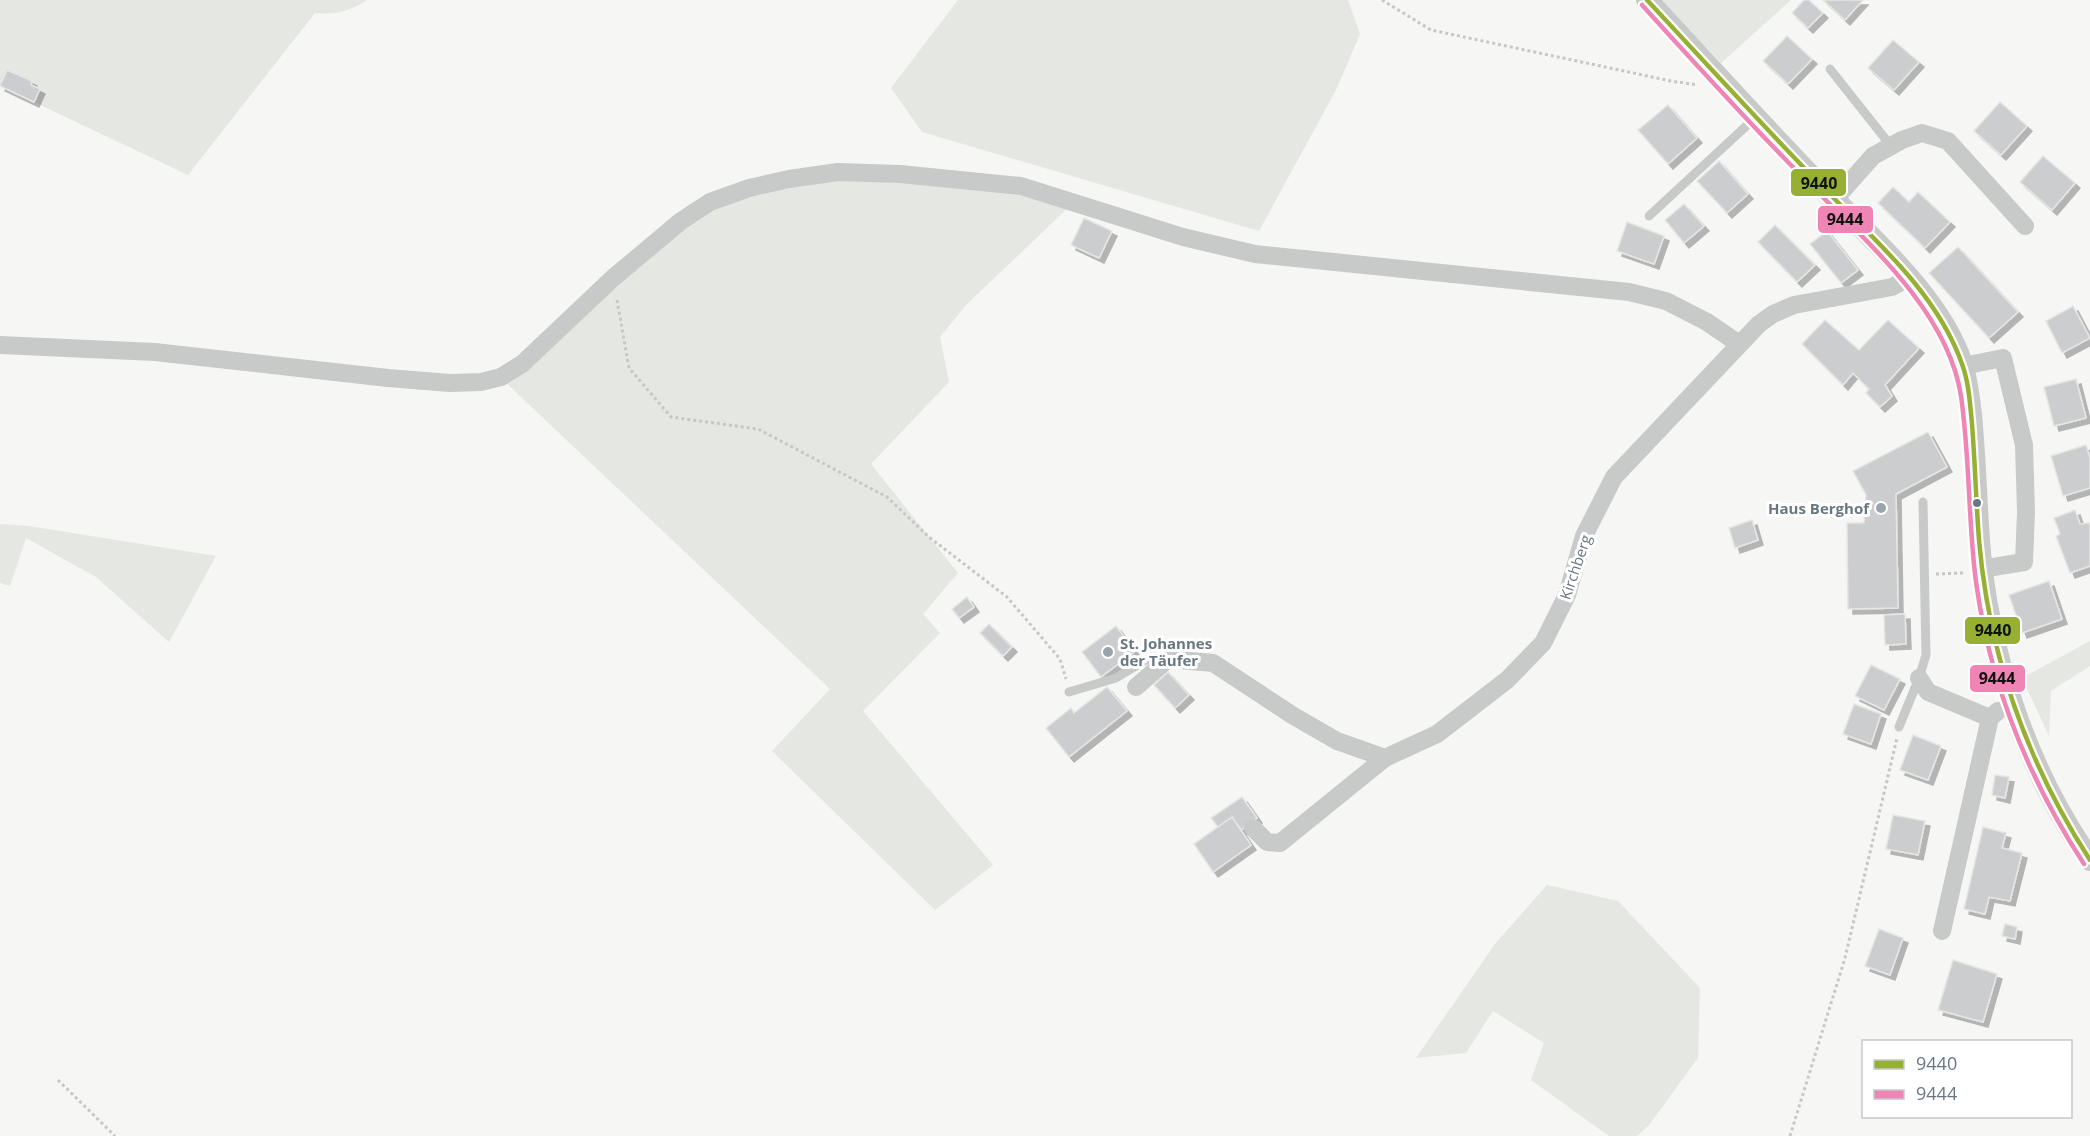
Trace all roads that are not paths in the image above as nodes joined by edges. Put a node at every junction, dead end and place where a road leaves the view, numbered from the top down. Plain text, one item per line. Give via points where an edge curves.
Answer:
1 (1647, 0) edge
2 (1830, 69) dead end
3 (1756, 117) junction
4 (1891, 146) junction
5 (1834, 200) junction
6 (1649, 216) dead end
7 (2025, 226) dead end
8 (1904, 273) junction
9 (1739, 344) junction
10 (0, 345) edge
11 (1963, 366) junction
12 (1923, 502) dead end
13 (1981, 569) junction
14 (1168, 659) junction
15 (1920, 678) junction
16 (1136, 687) dead end
17 (1069, 692) road end
18 (2013, 700) junction
19 (1990, 718) junction
20 (1899, 727) road end
21 (1385, 758) junction
22 (1252, 828) dead end
23 (2090, 860) edge
24 (1942, 931) dead end

1 - 3 street
2 - 4 lane
3 - 5 street
3 - 6 lane
4 - 5 street via 1873,156
4 - 7 street via 1922,133 1948,141
5 - 8 street
8 - 9 street, Kirchberg via 1901,282 1892,287 1783,308 1758,324
8 - 11 street via 1944,326
9 - 10 street via 1666,301 1629,292 1256,254 1183,237 1021,186 838,172 789,178 710,202 613,278 522,364 501,377 481,382 388,378 155,352
9 - 21 street, Kirchberg via 1614,477 1584,537 1567,595 1543,643 1507,680 1437,734
11 - 13 street via 1974,448
11 - 13 street via 2003,358 2024,445 2025,562
12 - 15 lane via 1926,655
13 - 18 street via 1997,652
14 - 16 street
14 - 17 lane via 1146,660 1116,678
14 - 21 street via 1213,663 1337,741
15 - 19 street via 1928,692
15 - 20 lane
18 - 19 street
18 - 23 street via 2042,778
19 - 24 street
21 - 22 street, Kirchberg via 1280,843 1267,842

